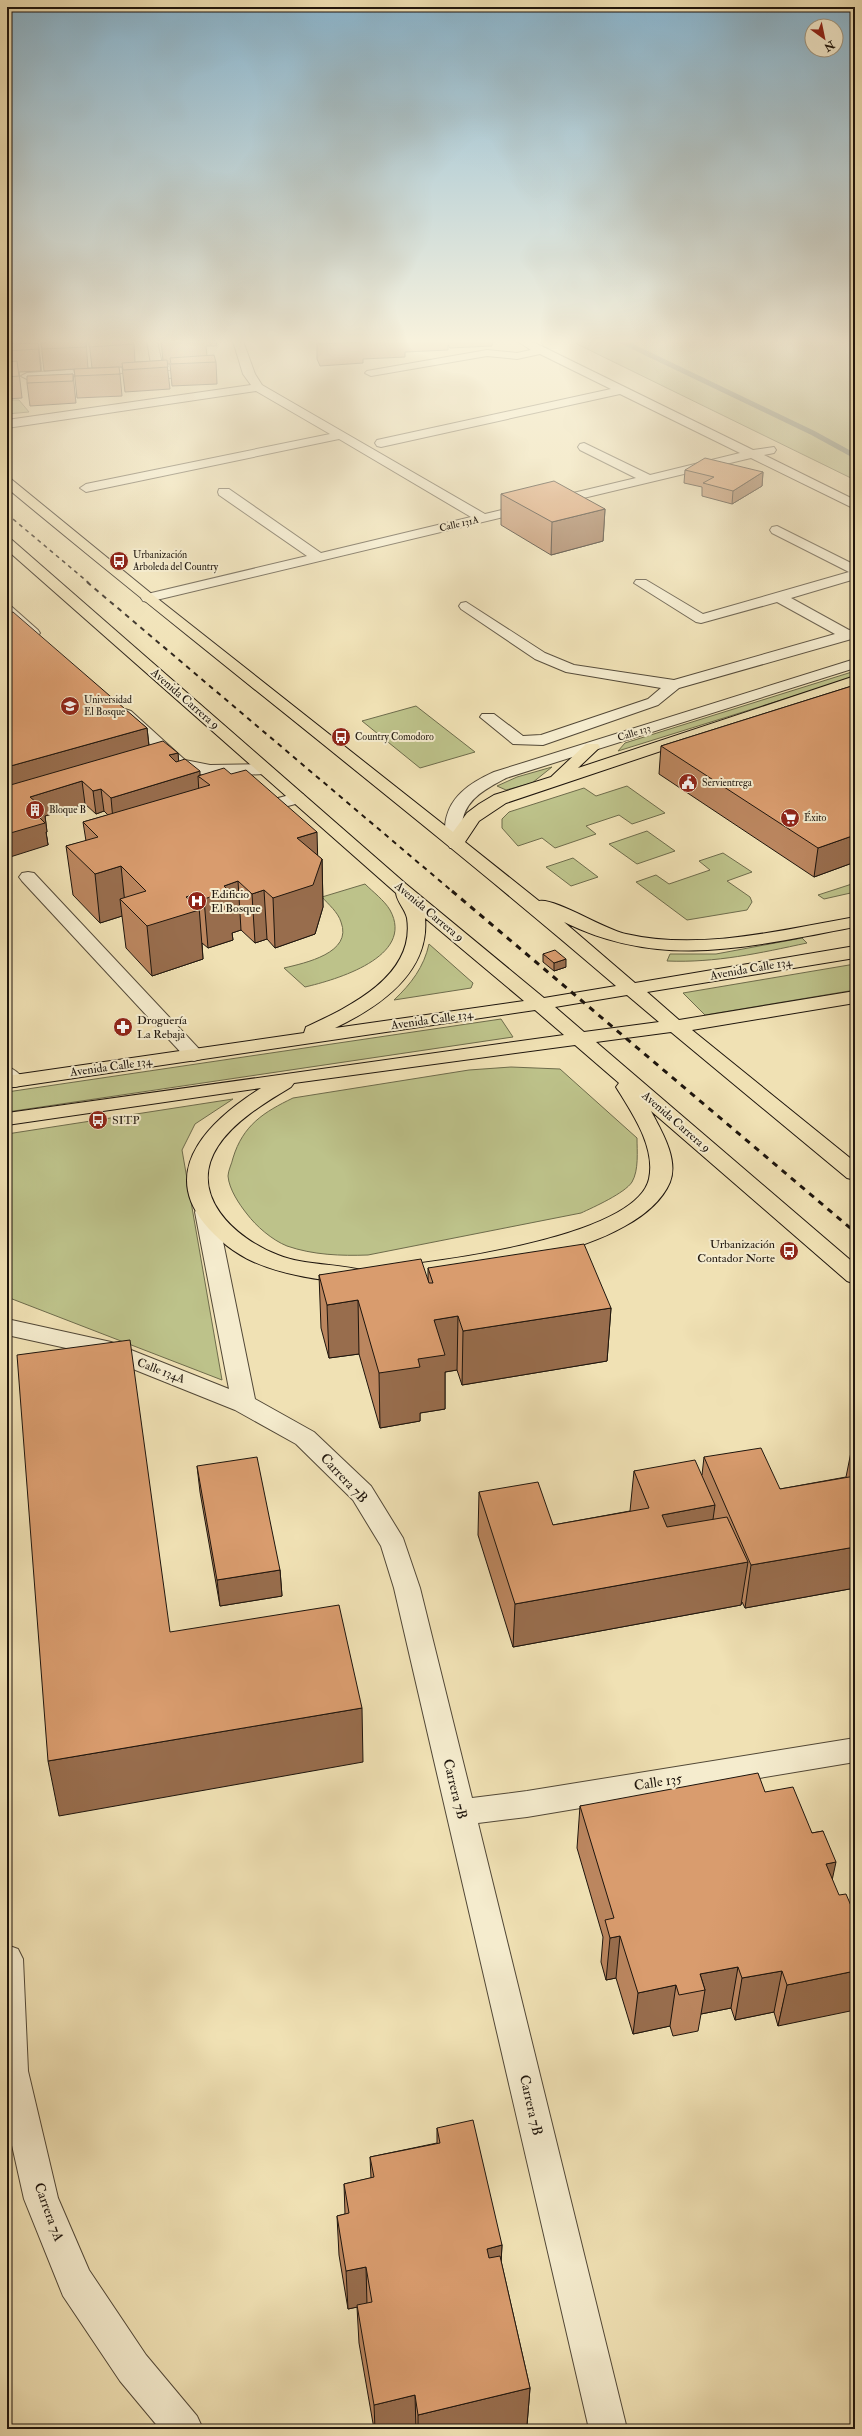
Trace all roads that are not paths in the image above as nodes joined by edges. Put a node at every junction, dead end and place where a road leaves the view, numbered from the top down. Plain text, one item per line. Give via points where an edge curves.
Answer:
1 (247, 455) edge
2 (371, 455) edge
3 (599, 455) edge
4 (731, 455) edge
5 (766, 455) edge
6 (780, 455) edge
7 (648, 479) junction
8 (7, 482) edge
9 (86, 488) dead end
10 (855, 491) edge
11 (224, 492) dead end
12 (855, 505) edge
13 (482, 518) junction
14 (777, 530) dead end
15 (7, 543) edge
16 (318, 558) junction
17 (855, 570) edge
18 (855, 576) edge
19 (641, 583) dead end
20 (779, 597) junction
21 (148, 598) junction
22 (466, 606) dead end
23 (7, 610) edge
24 (851, 634) edge
25 (42, 641) edge
26 (855, 663) edge
27 (855, 681) edge
28 (674, 685) junction
29 (112, 703) edge
30 (488, 717) dead end
31 (592, 747) junction
32 (170, 755) junction
33 (150, 761) edge
34 (264, 769) junction
35 (552, 782) junction
36 (297, 798) junction
37 (237, 815) edge
38 (456, 844) junction
39 (28, 877) dead end
40 (400, 888) junction
41 (520, 894) junction
42 (855, 922) edge
43 (855, 945) edge
44 (855, 952) edge
45 (834, 955) junction
46 (631, 989) junction
47 (855, 997) edge
48 (540, 1004) junction
49 (675, 1026) junction
50 (580, 1039) junction
51 (283, 1042) junction
52 (194, 1055) junction
53 (616, 1070) junction
54 (294, 1077) junction
55 (10, 1079) edge
56 (7, 1119) edge
57 (855, 1173) edge
58 (206, 1212) junction
59 (855, 1276) edge
60 (7, 1327) edge
61 (244, 1404) junction
62 (855, 1750) edge
63 (461, 1812) junction
64 (7, 1959) edge
65 (184, 2429) edge
66 (608, 2429) edge

1 - 9 street
2 - 13 street
3 - 7 street
4 - 7 street, Calle 131A
5 - 12 street
6 - 10 street, Calle 131A
7 - 13 street, Calle 131A
8 - 21 main road
11 - 16 street
13 - 16 street, Calle 131A
14 - 17 street
15 - 34 main road, Avenida Carrera 9
16 - 21 street, Calle 131A
18 - 20 street
19 - 20 street via 701,619
20 - 24 street
21 - 38 main road
22 - 28 street via 540,656 571,669
23 - 25 street
24 - 28 street
26 - 31 street, Calle 133
27 - 35 main road
28 - 30 street via 653,702 543,740 520,741
29 - 32 street
31 - 35 main road
31 - 38 street, Calle 133 via 500,775 471,791 455,812 452,828
32 - 33 street
32 - 34 street via 190,768 201,770
34 - 36 main road, Avenida Carrera 9
35 - 38 main road via 487,805 462,830
36 - 37 street
36 - 40 main road, Avenida Carrera 9
38 - 41 main road
39 - 52 street
40 - 48 main road, Avenida Carrera 9
40 - 51 main road via 416,917 416,939 408,960 394,982 353,1011
41 - 42 main road via 625,940 656,944 685,946 719,943
41 - 46 main road
43 - 45 main road
44 - 45 main road, Avenida Calle 134
45 - 46 main road, Avenida Calle 134
46 - 48 main road, Avenida Calle 134
46 - 49 main road
47 - 49 main road
48 - 50 main road, Avenida Carrera 9
48 - 51 main road, Avenida Calle 134
49 - 50 main road
49 - 57 main road
50 - 53 main road, Avenida Carrera 9
50 - 54 main road
51 - 52 main road, Avenida Calle 134
52 - 55 main road, Avenida Calle 134
53 - 58 main road via 656,1143 660,1158 660,1181 651,1198 617,1223 567,1242 470,1263 368,1277 312,1272 261,1256 233,1241
53 - 59 main road, Avenida Carrera 9
54 - 56 main road
54 - 58 main road via 262,1095 240,1112 204,1152 198,1170 199,1190
58 - 61 street
60 - 61 street, Calle 134A via 103,1348
61 - 63 street, Carrera 7B via 305,1438 362,1493 394,1545
62 - 63 street, Calle 135 via 526,1804
63 - 66 street, Carrera 7B
64 - 65 street, Carrera 7A via 12,2071 41,2198 76,2283 133,2368

